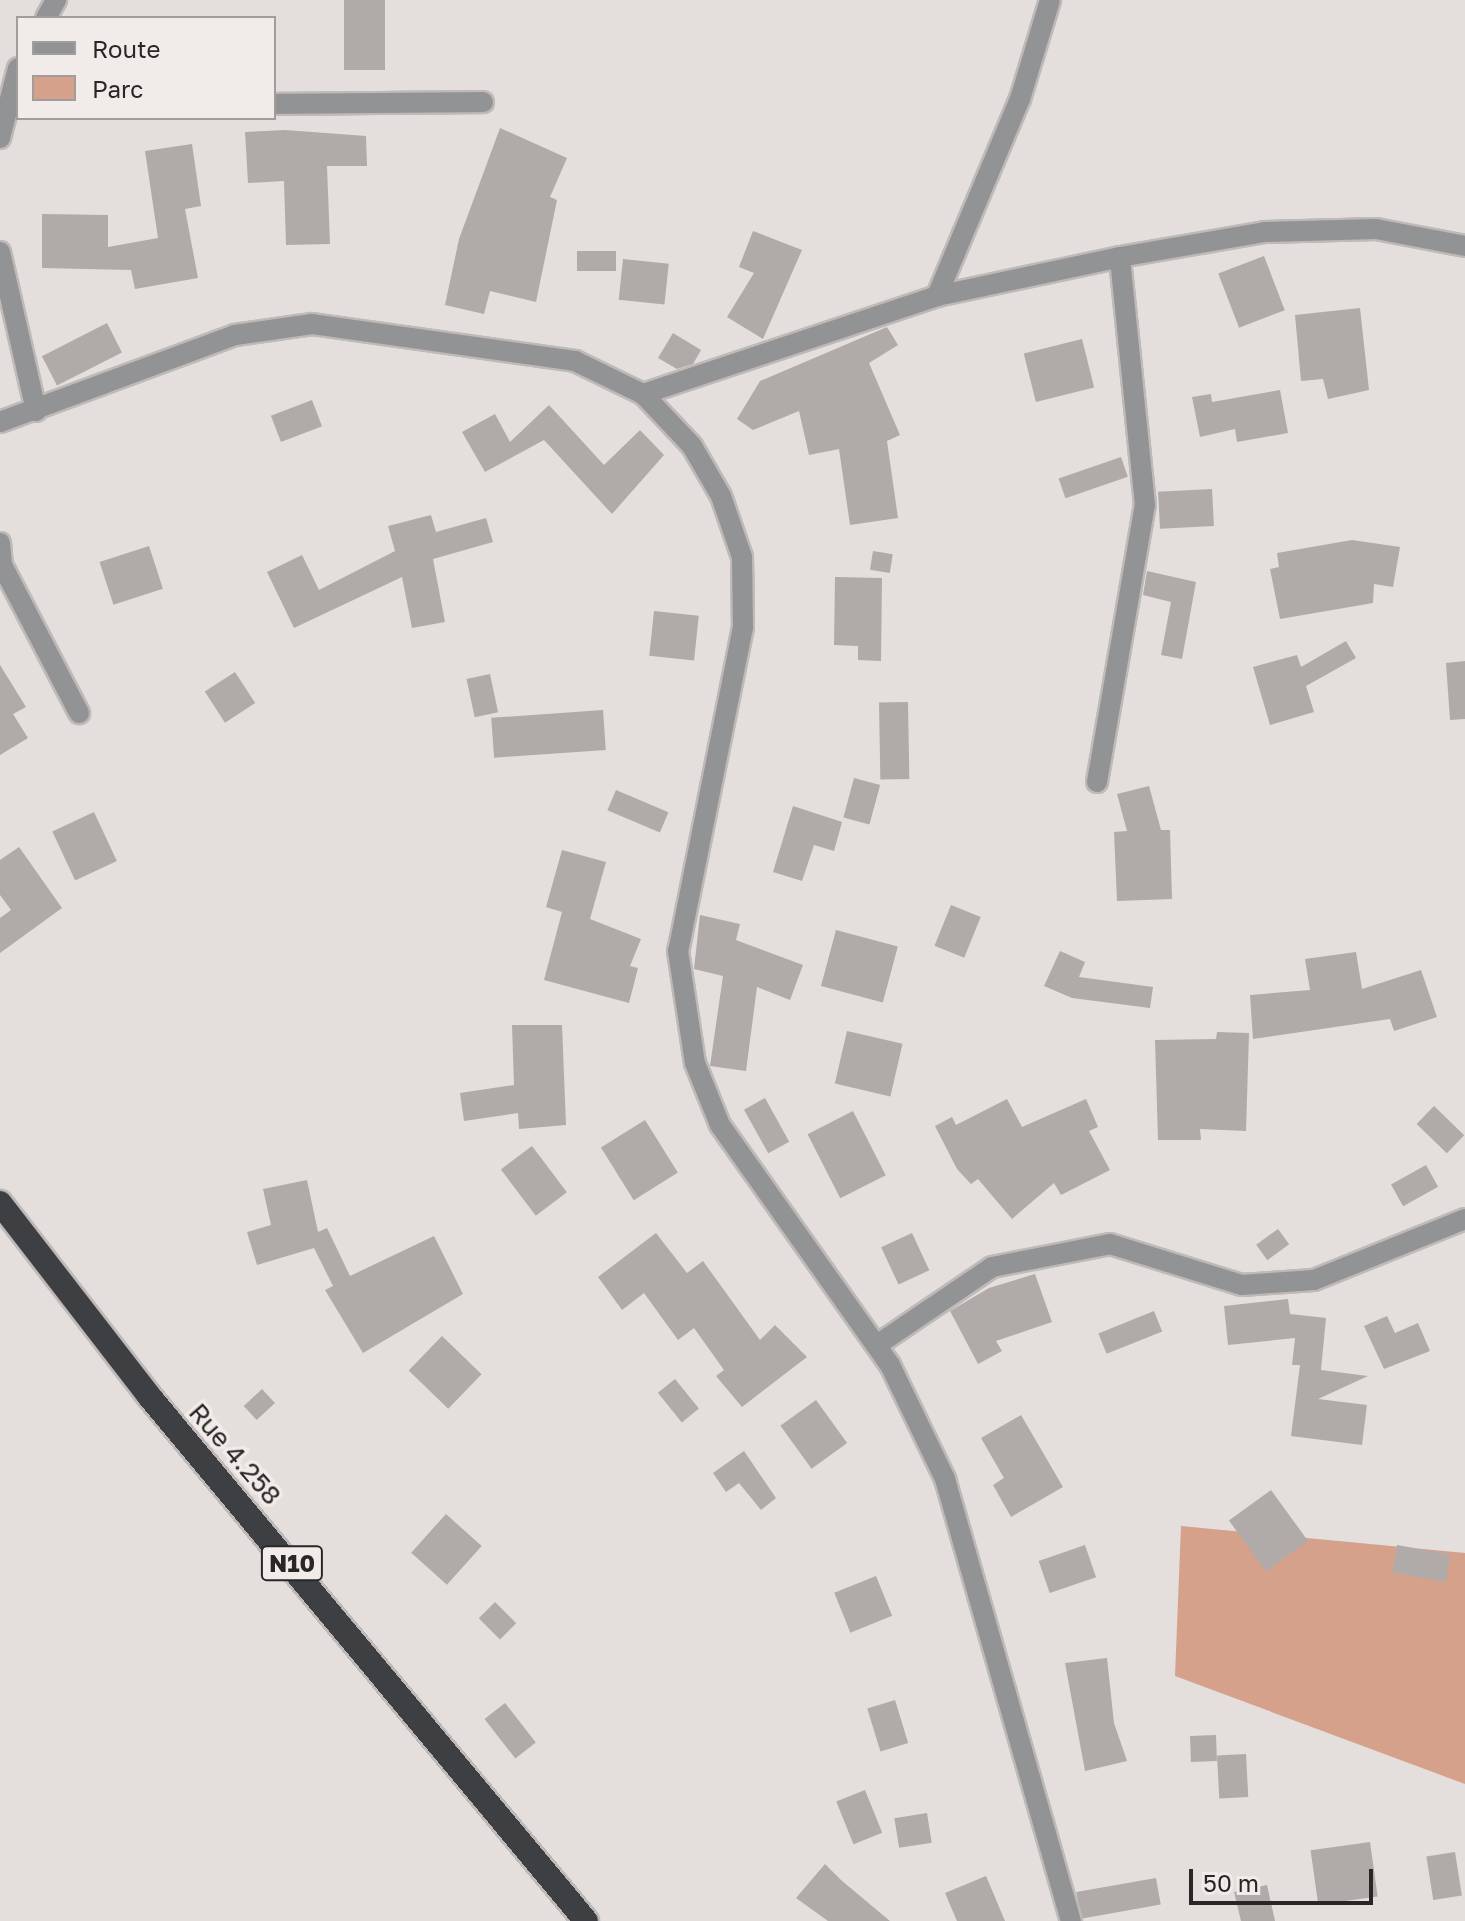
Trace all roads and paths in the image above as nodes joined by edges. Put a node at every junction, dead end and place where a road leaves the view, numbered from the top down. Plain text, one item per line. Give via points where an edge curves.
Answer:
1 (1050, 0) edge
2 (16, 83) edge
3 (483, 102) dead end
4 (276, 104) edge
5 (13, 106) edge
6 (0, 138) edge
7 (1465, 246) edge
8 (0, 252) edge
9 (1120, 257) junction
10 (937, 296) junction
11 (643, 394) junction
12 (36, 411) junction
13 (0, 422) edge
14 (0, 543) edge
15 (79, 713) dead end
16 (1097, 782) dead end
17 (0, 1203) edge
18 (1465, 1219) edge
19 (877, 1345) junction
20 (586, 1921) edge
21 (1071, 1921) edge

1 - 10 street via 1020,99
2 - 5 street
3 - 4 street
5 - 6 street
7 - 9 street via 1376,229 1265,232
8 - 12 street
9 - 10 street
9 - 16 street via 1145,505
10 - 11 street
11 - 12 street via 575,361 312,324 235,335
11 - 19 street via 692,446 721,496 742,557 743,627 678,951 695,1063 720,1125
12 - 13 street
14 - 15 street via 2,565
17 - 20 highway, Rue 4.258 / N10 via 149,1396
18 - 19 street via 1314,1280 1242,1285 1110,1244 992,1267
19 - 21 street via 945,1479

